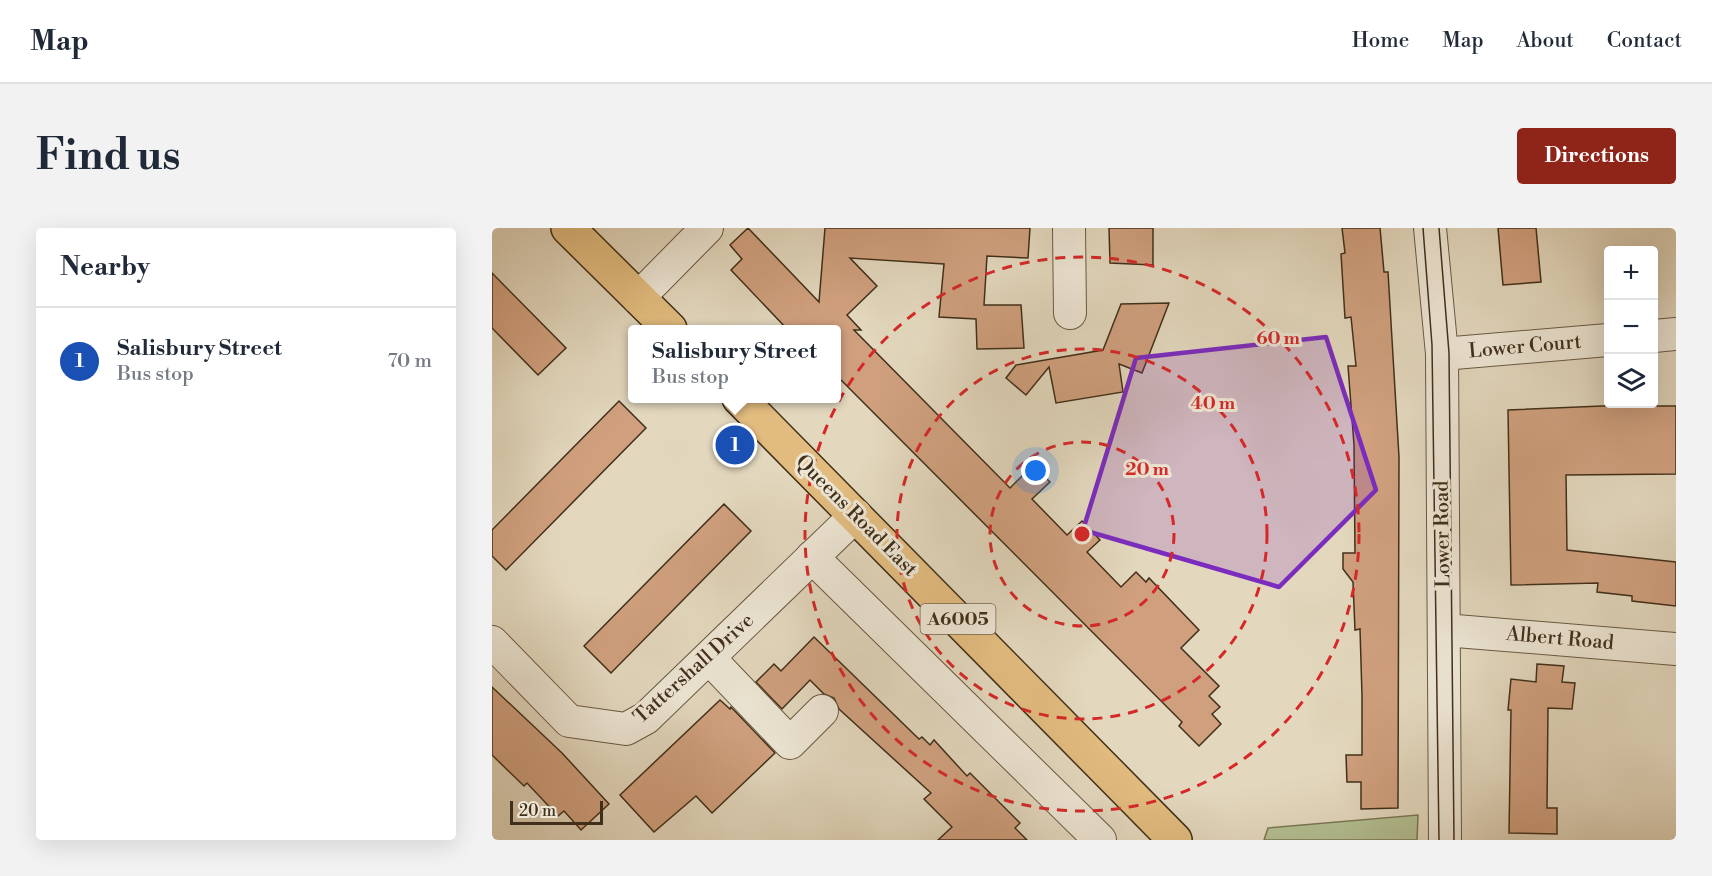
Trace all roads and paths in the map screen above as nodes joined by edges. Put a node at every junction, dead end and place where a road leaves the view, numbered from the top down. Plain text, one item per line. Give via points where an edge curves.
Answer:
1 (568, 228) edge
2 (707, 228) edge
3 (1069, 228) edge
4 (1430, 228) edge
5 (638, 298) junction
6 (1070, 313) dead end
7 (665, 325) edge
8 (1676, 334) edge
9 (1658, 336) edge
10 (1604, 339) edge
11 (1442, 354) junction
12 (743, 403) edge
13 (856, 515) junction
14 (812, 557) junction
15 (1444, 630) junction
16 (492, 642) edge
17 (1676, 650) edge
18 (709, 658) junction
19 (822, 711) dead end
20 (1100, 840) edge
21 (1175, 840) edge
22 (1445, 840) edge

1 - 5 main road
2 - 5 street
3 - 6 street
4 - 11 street, Lower Road
5 - 7 main road
8 - 9 street
10 - 11 street, Lower Court
11 - 15 street, Lower Road
12 - 13 main road, Queens Road East / A6005
13 - 14 street, Tattershall Drive
13 - 21 main road, Queens Road East / A6005
14 - 18 street, Tattershall Drive
14 - 20 street
15 - 17 street, Albert Road
15 - 22 street, Lower Road
16 - 18 street, Tattershall Drive via 569,721 604,728 626,729 646,718
18 - 19 street via 790,743

